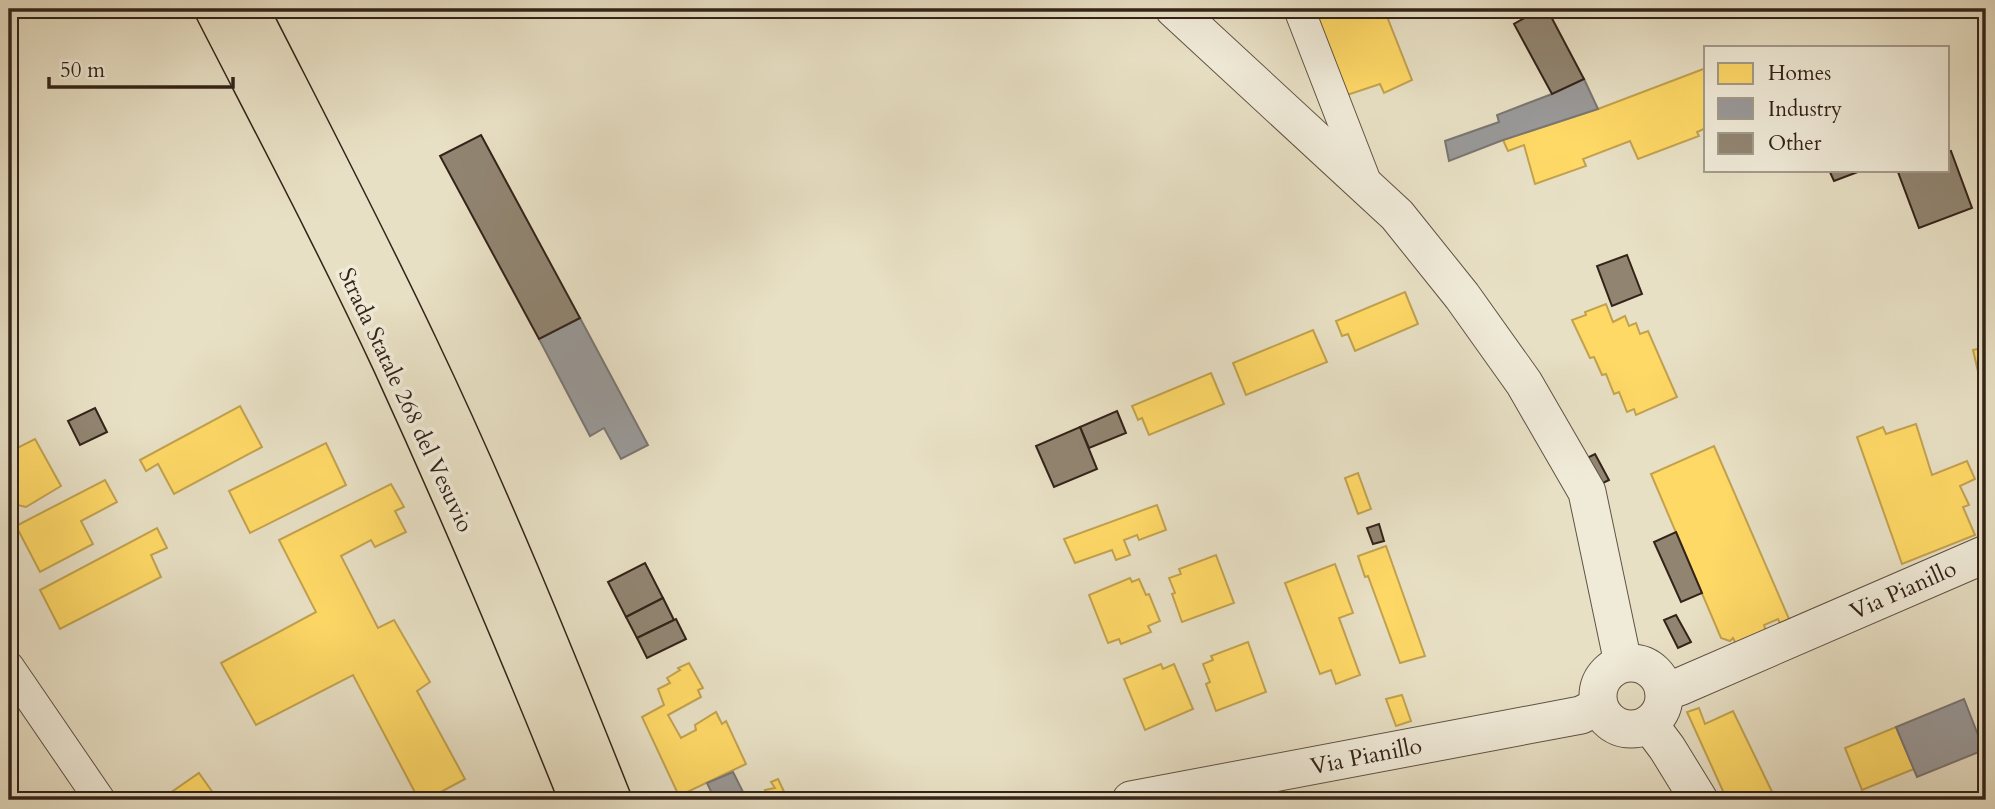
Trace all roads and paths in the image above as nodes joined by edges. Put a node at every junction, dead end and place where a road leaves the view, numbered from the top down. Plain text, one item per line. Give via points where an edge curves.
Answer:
1 (214, 9) edge
2 (249, 9) edge
3 (1174, 9) edge
4 (1299, 9) edge
5 (1368, 187) junction
6 (1986, 554) edge
7 (1623, 663) junction
8 (9, 667) edge
9 (1599, 706) junction
10 (1657, 708) junction
11 (100, 800) edge
12 (579, 800) edge
13 (612, 800) edge
14 (1131, 800) edge
15 (1699, 800) edge

1 - 12 highway, Strada Statale 268 del Vesuvio via 391,361 479,556
2 - 13 highway, Strada Statale 268 del Vesuvio via 419,348 508,546
3 - 5 street
4 - 5 street
5 - 7 street via 1397,215 1462,296 1524,383 1587,492
6 - 10 street, Via Pianillo via 1679,687
7 - 9 street via 1613,667 1599,685
7 - 10 street via 1646,665 1662,681
8 - 11 street
9 - 10 street via 1611,723 1629,729 1640,728
9 - 14 street, Via Pianillo via 1581,715
10 - 15 street via 1667,748

